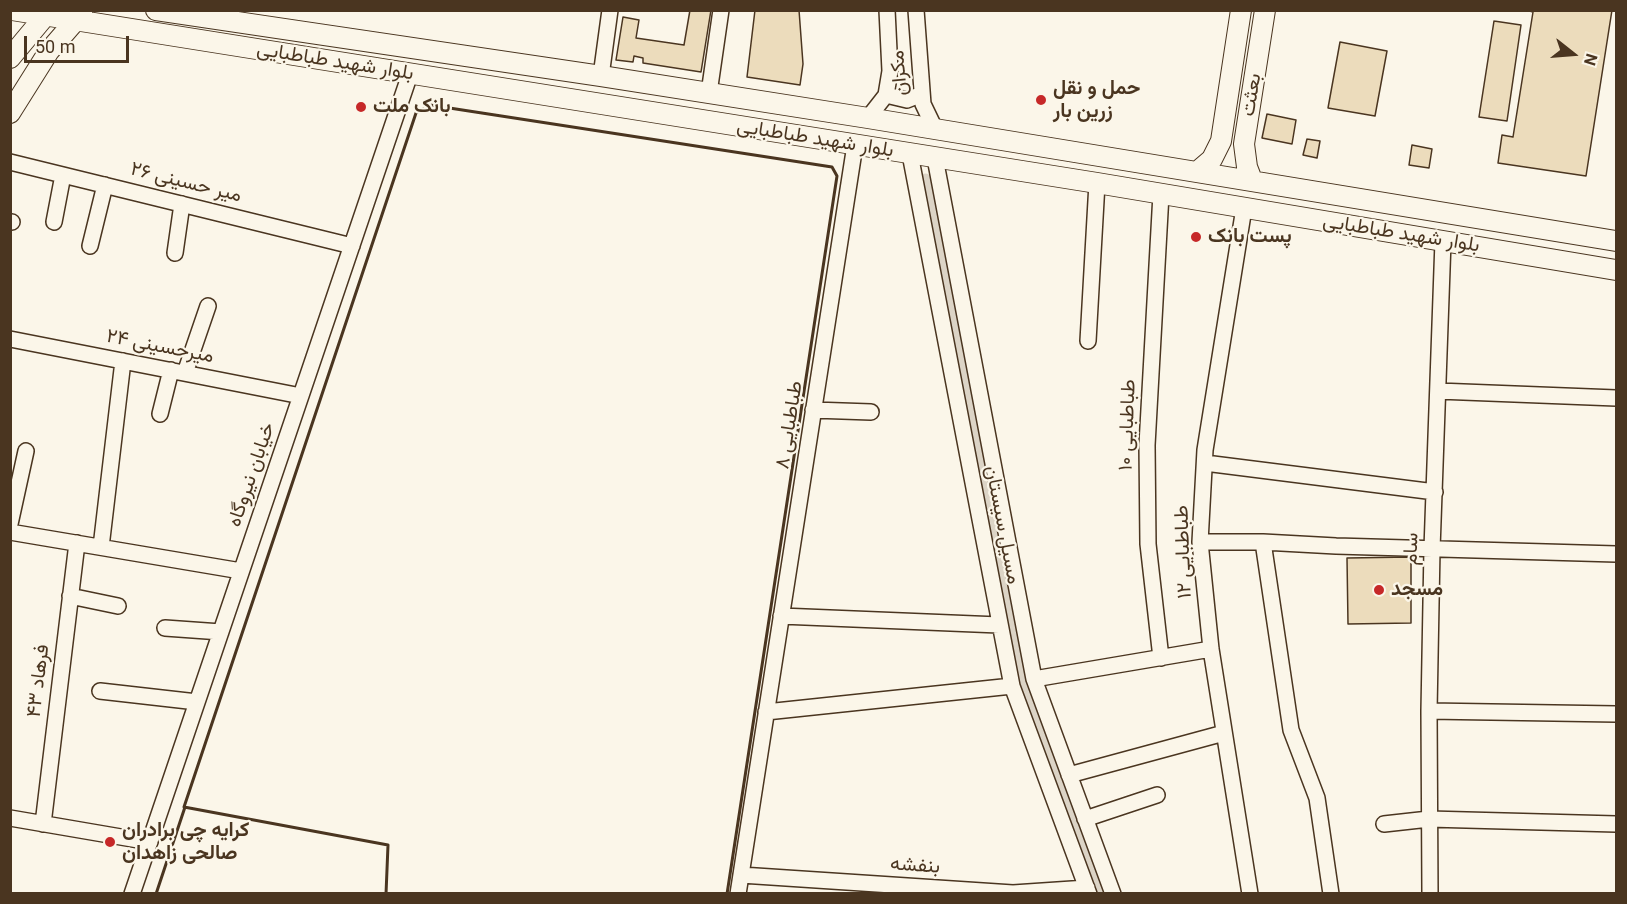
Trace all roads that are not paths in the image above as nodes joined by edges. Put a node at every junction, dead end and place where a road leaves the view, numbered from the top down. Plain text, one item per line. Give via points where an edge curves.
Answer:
1 (12, 10) edge
2 (610, 10) edge
3 (721, 10) edge
4 (888, 10) edge
5 (916, 10) edge
6 (1241, 10) edge
7 (1265, 10) edge
8 (169, 12) edge
9 (47, 13) edge
10 (79, 16) edge
11 (11, 58) edge
12 (37, 68) junction
13 (410, 74) junction
14 (600, 76) junction
15 (709, 93) junction
16 (922, 94) junction
17 (886, 95) junction
18 (10, 113) edge
19 (868, 118) junction
20 (935, 129) junction
21 (1221, 141) junction
22 (1244, 144) junction
23 (855, 146) junction
24 (910, 154) junction
25 (1099, 155) junction
26 (935, 158) junction
27 (10, 162) edge
28 (1198, 171) junction
29 (63, 175) junction
30 (1252, 180) junction
31 (1097, 183) junction
32 (105, 185) junction
33 (1161, 194) junction
34 (183, 204) junction
35 (1244, 208) junction
36 (54, 222) dead end
37 (1443, 241) junction
38 (1617, 241) edge
39 (90, 246) dead end
40 (352, 246) junction
41 (175, 253) dead end
42 (1617, 270) edge
43 (208, 306) dead end
44 (11, 341) edge
45 (1088, 341) dead end
46 (123, 361) junction
47 (178, 372) junction
48 (1438, 391) junction
49 (301, 396) junction
50 (1617, 398) edge
51 (813, 410) junction
52 (871, 412) dead end
53 (160, 414) dead end
54 (26, 451) dead end
55 (1204, 463) junction
56 (1435, 492) junction
57 (10, 524) edge
58 (10, 532) edge
59 (1200, 542) junction
60 (1263, 542) junction
61 (77, 543) junction
62 (101, 547) junction
63 (1432, 549) junction
64 (1617, 554) edge
65 (241, 571) junction
66 (70, 596) junction
67 (118, 606) dead end
68 (781, 616) junction
69 (999, 625) junction
70 (165, 628) dead end
71 (220, 632) junction
72 (1210, 649) junction
73 (1161, 657) junction
74 (1034, 679) junction
75 (1012, 686) junction
76 (100, 691) dead end
77 (197, 702) junction
78 (1429, 711) junction
79 (766, 712) junction
80 (1617, 714) edge
81 (1224, 733) junction
82 (1069, 775) junction
83 (1157, 795) dead end
84 (10, 818) edge
85 (1085, 819) junction
86 (1429, 819) junction
87 (43, 824) junction
88 (1384, 824) dead end
89 (1617, 824) edge
90 (150, 842) junction
91 (741, 875) junction
92 (133, 891) edge
93 (1088, 891) edge
94 (738, 894) edge
95 (1113, 894) edge
96 (1250, 894) edge
97 (1331, 894) edge
98 (1430, 894) edge

1 - 9 main road, بلوار شهید طباطبایی
2 - 14 street
3 - 15 street
4 - 17 street, مکران via 890,71
5 - 16 street, مکران
6 - 21 main road, بعثت
7 - 22 main road, بعثت
8 - 14 main road, بلوار شهید طباطبایی
9 - 10 main road, بلوار شهید طباطبایی
9 - 11 main road
10 - 12 main road
10 - 13 main road, بلوار شهید طباطبایی
11 - 12 main road via 24,53 31,56
12 - 18 main road
13 - 23 main road, بلوار شهید طباطبایی
13 - 40 street, خیابان نیروگاه
14 - 15 main road, بلوار شهید طباطبایی
15 - 19 main road, بلوار شهید طباطبایی
16 - 17 street via 907,100
16 - 20 street, مکران
17 - 19 street, مکران
19 - 20 main road, بلوار شهید طباطبایی
20 - 25 main road, بلوار شهید طباطبایی
21 - 22 main road
21 - 28 main road, بعثت via 1212,159
22 - 30 main road, بعثت
23 - 24 main road, بلوار شهید طباطبایی
23 - 51 street, طباطبایی ۸
24 - 26 main road, بلوار شهید طباطبایی
24 - 69 street, مسیل سیستان
25 - 28 main road, بلوار شهید طباطبایی
25 - 31 main road
26 - 31 main road, بلوار شهید طباطبایی
26 - 74 street, مسیل سیستان
27 - 29 street, میر حسینی ۲۶
28 - 30 main road, بلوار شهید طباطبایی
29 - 32 street, میر حسینی ۲۶
29 - 36 street
30 - 38 main road, بلوار شهید طباطبایی
31 - 33 main road, بلوار شهید طباطبایی
31 - 45 street
32 - 34 street, میر حسینی ۲۶
32 - 39 street
33 - 35 main road, بلوار شهید طباطبایی
33 - 73 street, طباطبایی ۱۰ via 1147,445 1148,544
34 - 40 street, میر حسینی ۲۶
34 - 41 street
35 - 37 main road, بلوار شهید طباطبایی
35 - 55 street, طباطبایی ۱۲
37 - 42 main road, بلوار شهید طباطبایی
37 - 48 street, سام
40 - 49 street, خیابان نیروگاه
43 - 47 street
44 - 46 street, میرحسینی ۲۴
46 - 47 street, میرحسینی ۲۴
46 - 62 street
47 - 49 street, میرحسینی ۲۴
47 - 53 street
48 - 50 street
48 - 56 street, سام
49 - 65 street, خیابان نیروگاه
51 - 52 street
51 - 68 street, طباطبایی ۸
54 - 57 street
55 - 56 street
55 - 59 street, طباطبایی ۱۲
56 - 63 street, سام
58 - 61 street
59 - 60 street
59 - 72 street, طباطبایی ۱۲
60 - 63 street
60 - 97 street via 1291,730 1317,798
61 - 62 street
61 - 66 street, فرهاد ۴۳
62 - 65 street
63 - 64 street
63 - 78 street, سام
65 - 71 street, خیابان نیروگاه
66 - 67 street
66 - 87 street, فرهاد ۴۳
68 - 69 street
68 - 79 street, طباطبایی ۸
69 - 75 street, مسیل سیستان
70 - 71 street
71 - 77 street, خیابان نیروگاه
72 - 73 street
72 - 81 street, طباطبایی ۱۲
73 - 74 street
74 - 82 street, مسیل سیستان
75 - 79 street
75 - 93 street, مسیل سیستان
76 - 77 street
77 - 90 street, خیابان نیروگاه
78 - 80 street
78 - 86 street, سام
79 - 91 street, طباطبایی ۸
81 - 82 street
81 - 96 street, طباطبایی ۱۲
82 - 85 street, مسیل سیستان
83 - 85 street
84 - 87 street
85 - 95 street, مسیل سیستان
86 - 88 street
86 - 89 street
86 - 98 street, سام
87 - 90 street
90 - 92 street, خیابان نیروگاه
91 - 93 street, بنفشه via 1013,893
91 - 94 street, طباطبایی ۸

